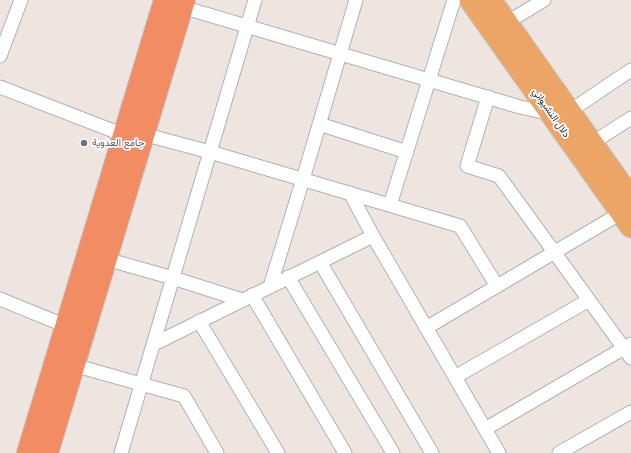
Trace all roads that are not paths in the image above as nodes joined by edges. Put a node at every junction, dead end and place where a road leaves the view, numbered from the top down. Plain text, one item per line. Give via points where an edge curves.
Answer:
1 (21, 0) edge
2 (256, 0) edge
3 (356, 0) edge
4 (454, 0) edge
5 (470, 0) edge
6 (491, 0) edge
7 (544, 0) edge
8 (177, 2) edge
9 (506, 23) junction
10 (247, 26) junction
11 (340, 54) junction
12 (0, 56) edge
13 (631, 70) edge
14 (429, 80) junction
15 (0, 87) edge
16 (488, 97) junction
17 (561, 113) junction
18 (631, 118) edge
19 (319, 124) junction
20 (134, 134) junction
21 (592, 143) junction
22 (210, 152) junction
23 (407, 152) junction
24 (303, 179) junction
25 (350, 193) junction
26 (390, 206) junction
27 (628, 212) edge
28 (373, 236) junction
29 (555, 252) junction
30 (106, 259) junction
31 (320, 262) junction
32 (173, 278) junction
33 (288, 278) junction
34 (497, 286) junction
35 (270, 287) junction
36 (247, 298) junction
37 (0, 299) edge
38 (589, 300) junction
39 (199, 321) junction
40 (66, 326) junction
41 (426, 328) junction
42 (154, 344) junction
43 (629, 350) edge
44 (73, 365) junction
45 (455, 377) junction
46 (142, 384) junction
47 (631, 412) edge
48 (485, 429) junction
49 (28, 453) edge
50 (47, 453) edge
51 (121, 453) edge
52 (217, 453) edge
53 (278, 453) edge
54 (345, 453) edge
55 (393, 453) edge
56 (432, 453) edge
57 (499, 453) edge
58 (560, 453) edge

1 - 12 street
2 - 10 street
3 - 11 street
4 - 14 street
5 - 17 main road, دلال النشيواتي
6 - 9 main road, دلال النشيواتي
7 - 9 street
8 - 10 street
8 - 20 highway
9 - 17 main road, دلال النشيواتي
10 - 11 street
10 - 22 street
11 - 14 street
11 - 19 street
13 - 17 street
14 - 16 street
14 - 23 street
15 - 20 street
16 - 17 street via 520,107
16 - 29 street via 467,166 499,176
17 - 21 main road, دلال النشيواتي
17 - 27 main road, دلال النشيواتي
18 - 21 street
19 - 23 street
19 - 24 street
20 - 22 street
20 - 30 highway
20 - 40 highway
21 - 27 main road, دلال النشيواتي
22 - 24 street
22 - 32 street
23 - 26 street
24 - 25 street
24 - 35 street
25 - 26 street
25 - 28 street
26 - 34 street via 460,226
27 - 29 street
28 - 31 street
28 - 41 street
29 - 34 street
29 - 38 street
30 - 32 street
30 - 44 highway
31 - 33 street
31 - 56 street
32 - 36 street
32 - 42 street
33 - 35 street
33 - 55 street
34 - 41 street
35 - 36 street
36 - 39 street
36 - 54 street
37 - 40 street
38 - 43 street
38 - 45 street
39 - 42 street
39 - 53 street
40 - 49 highway
41 - 45 street
42 - 46 street
43 - 48 street
44 - 46 street
44 - 50 highway
45 - 48 street
46 - 51 street
46 - 52 street via 184,396
47 - 58 street
48 - 57 street

